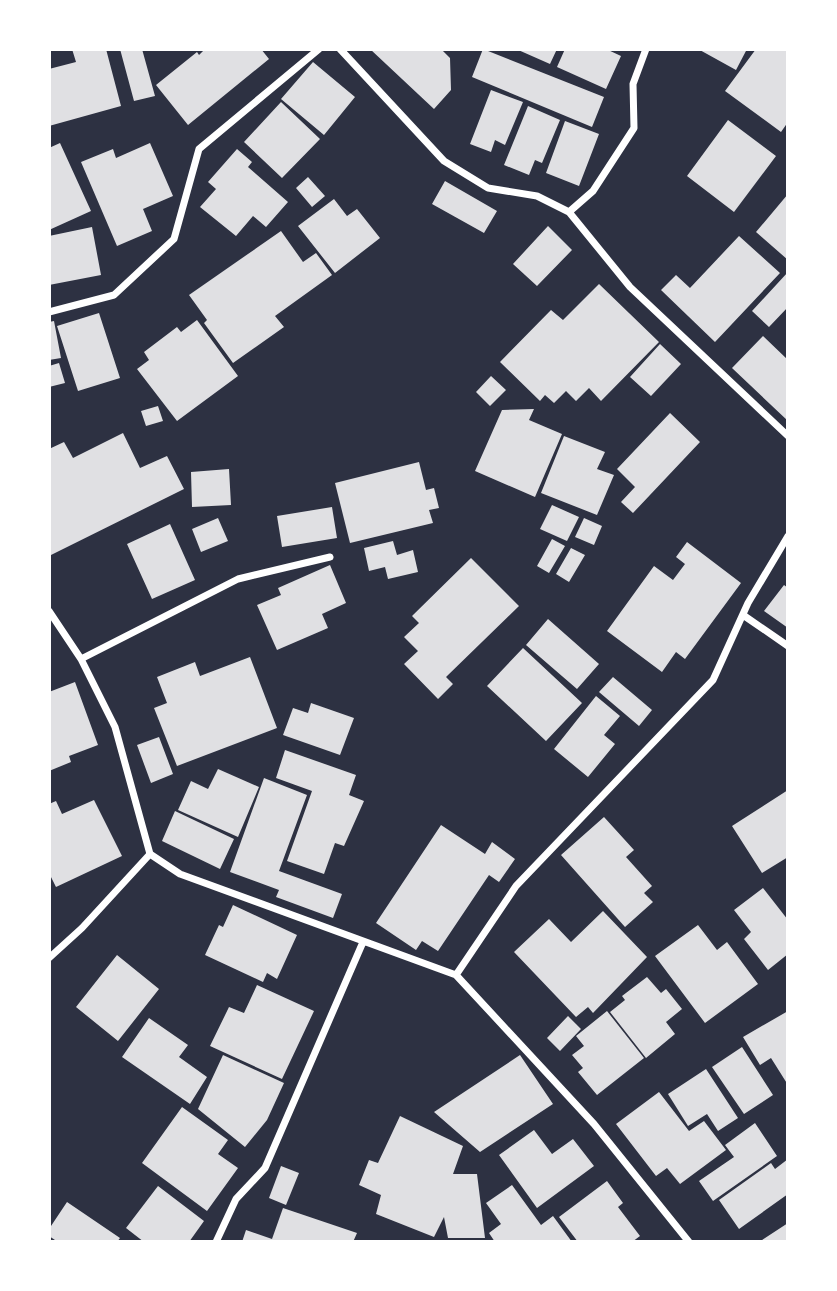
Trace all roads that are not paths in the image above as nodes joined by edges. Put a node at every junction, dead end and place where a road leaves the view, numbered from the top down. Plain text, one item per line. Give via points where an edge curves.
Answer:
1 (319, 49) edge
2 (340, 49) edge
3 (646, 49) edge
4 (569, 212) junction
5 (49, 312) edge
6 (788, 436) edge
7 (788, 536) edge
8 (330, 558) dead end
9 (49, 611) edge
10 (743, 615) junction
11 (788, 646) edge
12 (81, 659) junction
13 (150, 854) junction
14 (363, 942) junction
15 (49, 958) edge
16 (456, 975) junction
17 (216, 1242) edge
18 (688, 1242) edge

1 - 5 street via 199,149 174,239 114,295
2 - 4 street via 444,161 488,188 537,196
3 - 4 street via 632,84 634,128 593,191
4 - 6 street via 630,287
7 - 10 street
8 - 12 street via 238,579
9 - 12 street
10 - 11 street
10 - 16 street via 713,680 516,886
12 - 13 street via 115,727
13 - 14 street via 180,874
13 - 15 street
14 - 16 street
14 - 17 street via 264,1168 236,1199
16 - 18 street via 594,1124

